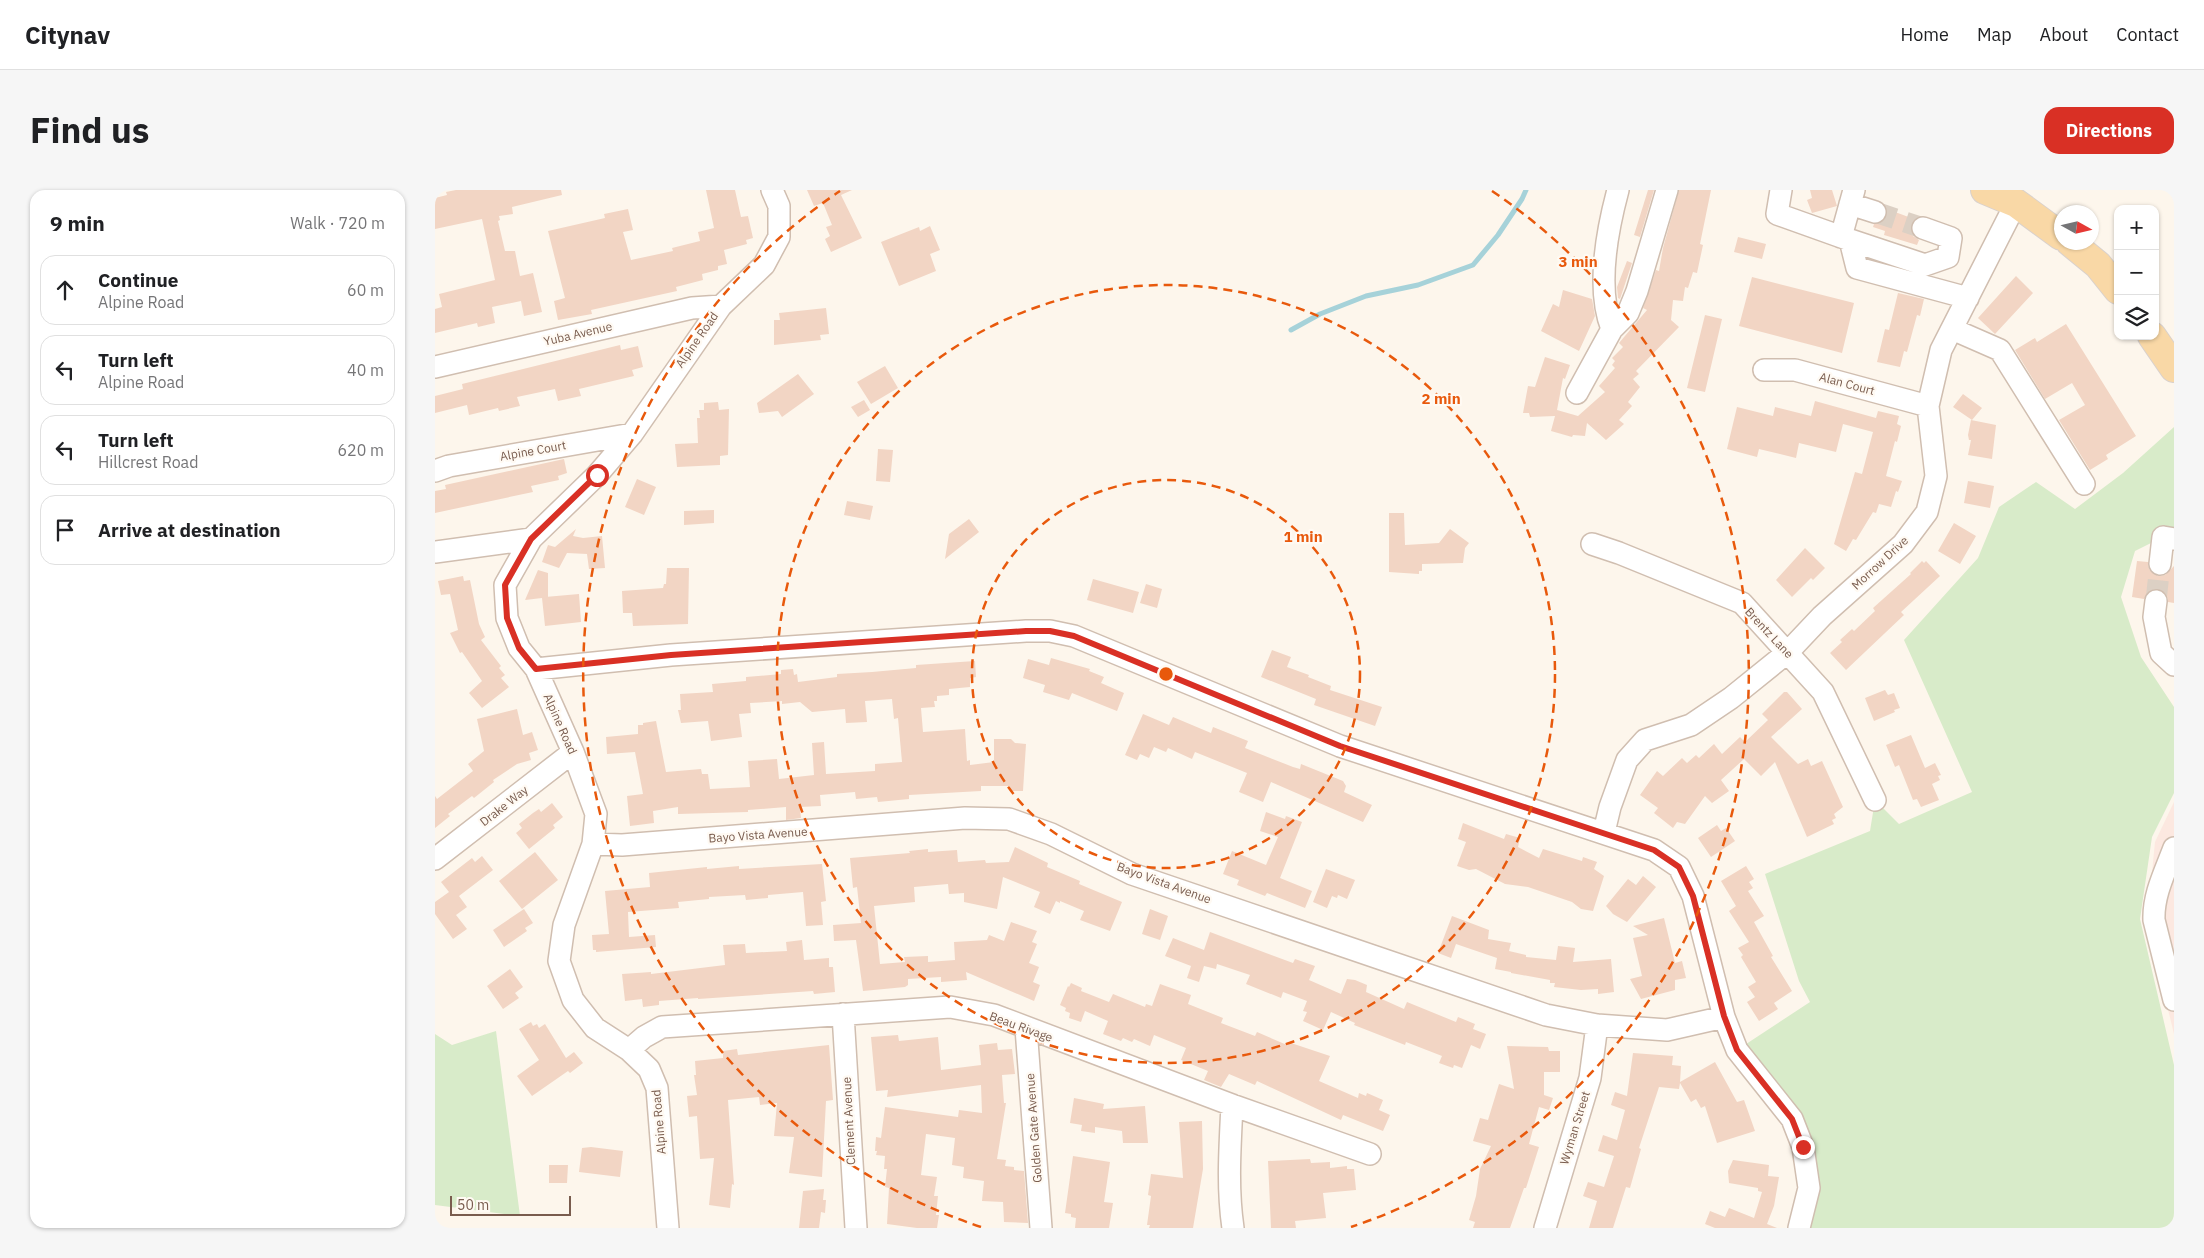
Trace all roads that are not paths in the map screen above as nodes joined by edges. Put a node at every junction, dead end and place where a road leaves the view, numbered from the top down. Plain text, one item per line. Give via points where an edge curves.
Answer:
1 (772, 190) edge
2 (1618, 190) edge
3 (1667, 190) edge
4 (1781, 190) edge
5 (1985, 190) edge
6 (1852, 197) edge
7 (2016, 203) junction
8 (1875, 212) tunnel mouth
9 (1923, 228) tunnel mouth
10 (2054, 231) edge
11 (1846, 239) junction
12 (2080, 250) edge
13 (2114, 285) edge
14 (1968, 298) junction
15 (721, 306) junction
16 (1612, 329) junction
17 (1952, 329) junction
18 (2155, 340) edge
19 (435, 367) edge
20 (2174, 368) edge
21 (1764, 370) dead end
22 (1577, 393) dead end
23 (1928, 406) junction
24 (632, 434) junction
25 (435, 471) edge
26 (2084, 484) dead end
27 (531, 539) junction
28 (2174, 539) edge
29 (1592, 544) dead end
30 (435, 552) edge
31 (2161, 564) tunnel mouth
32 (2156, 600) tunnel mouth
33 (1788, 652) junction
34 (2174, 665) edge
35 (536, 669) junction
36 (573, 752) junction
37 (1875, 800) dead end
38 (1604, 832) junction
39 (593, 844) junction
40 (2174, 848) edge
41 (435, 859) edge
42 (2174, 1000) edge
43 (843, 1014) junction
44 (1724, 1016) junction
45 (1597, 1025) junction
46 (1027, 1028) junction
47 (629, 1050) junction
48 (1232, 1105) junction
49 (1370, 1154) dead end
50 (668, 1228) edge
51 (855, 1228) edge
52 (1041, 1228) edge
53 (1233, 1228) edge
54 (1545, 1228) edge
55 (1799, 1228) edge

1 - 15 street, Alpine Road via 779,206 779,237 764,265
2 - 16 street via 1611,215 1605,264 1607,316
3 - 16 street via 1637,291 1628,312
4 - 11 street via 1777,214
5 - 7 main road
6 - 8 street
6 - 11 street
7 - 10 main road
7 - 14 street, Morrow Drive
9 - 11 street via 1951,238 1948,257 1925,265
11 - 14 street via 1857,268
12 - 13 main road via 2098,265
14 - 17 street, Morrow Drive
15 - 19 street, Yuba Avenue via 693,308
15 - 24 street, Alpine Road
16 - 22 street
17 - 23 street, Morrow Drive via 1941,350
17 - 26 street via 2000,350
18 - 20 main road
21 - 23 street, Alan Court via 1795,370
23 - 33 street, Morrow Drive via 1936,476 1927,512 1903,544 1822,616
24 - 25 street, Alpine Court
24 - 27 street, Alpine Road via 597,475
27 - 30 street
27 - 35 street, Alpine Road via 505,585 507,618 519,648
28 - 31 street via 2163,537
29 - 33 street, Brentz Lane via 1741,604
32 - 34 street via 2154,617 2161,653
33 - 37 street, Brentz Lane via 1823,692
33 - 38 street, Morrow Drive via 1691,725 1645,740 1627,760
35 - 36 street, Alpine Road
35 - 38 street via 681,654 1050,631 1074,636 1340,746
36 - 39 street, Alpine Road via 596,814
36 - 41 street, Drake Way
38 - 44 street via 1654,850 1679,867 1693,896
39 - 45 street, Bayo Vista Avenue via 622,845 965,818 1009,819 1051,834 1132,874 1499,1001 1547,1016
39 - 47 street, Alpine Road via 564,925 559,961 573,1000 595,1028
40 - 42 street via 2155,898 2154,910
43 - 46 street, Beau Rivage via 951,1007 994,1015
43 - 47 street, Beau Rivage via 662,1027
43 - 51 street, Clement Avenue
44 - 45 street, Bayo Vista Avenue via 1667,1030
44 - 55 street via 1737,1050 1792,1119 1803,1147 1809,1188
45 - 54 street, Wyman Street via 1590,1078
46 - 48 street, Beau Rivage
46 - 52 street, Golden Gate Avenue
47 - 50 street, Alpine Road via 649,1069 657,1088
48 - 49 street, Beau Rivage
48 - 53 street via 1229,1203

